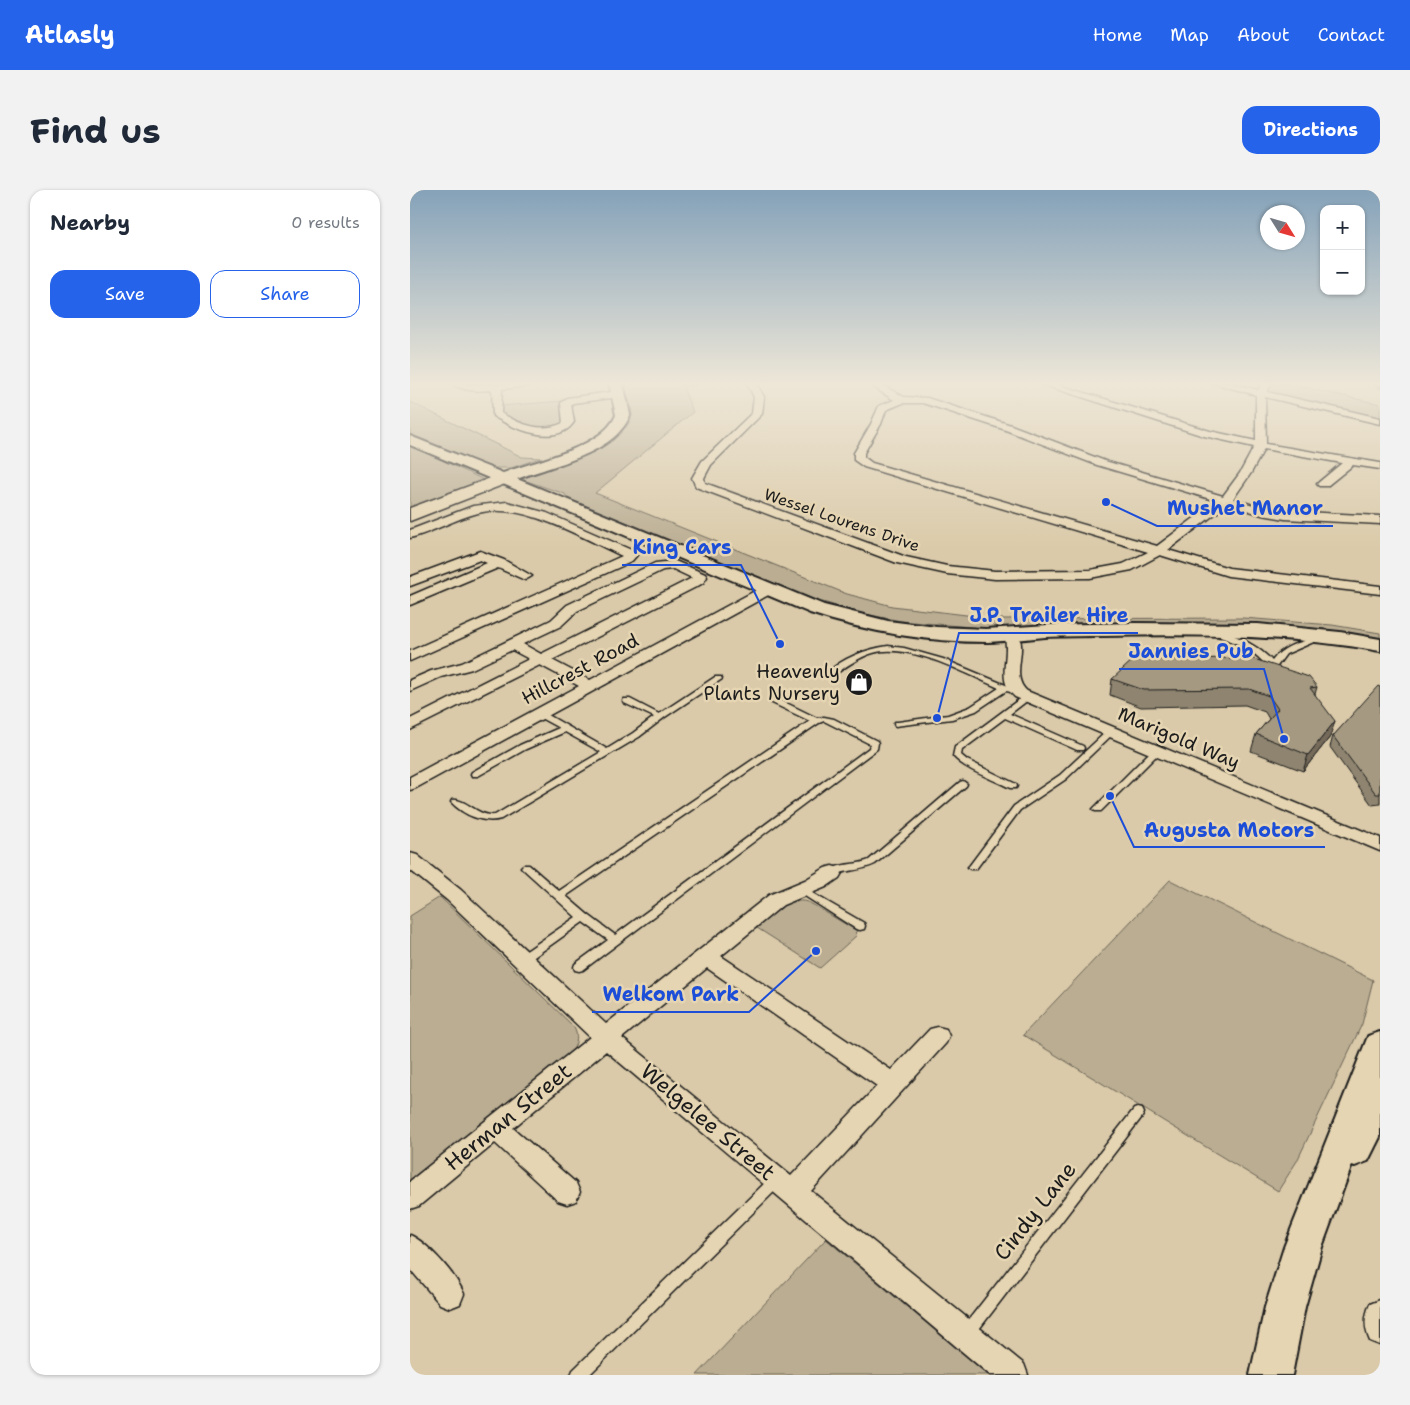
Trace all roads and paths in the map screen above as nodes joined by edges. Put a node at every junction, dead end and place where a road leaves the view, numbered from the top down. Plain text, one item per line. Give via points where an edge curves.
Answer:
1 (603, 438) edge
2 (731, 438) edge
3 (868, 438) edge
4 (1037, 438) edge
5 (1228, 438) edge
6 (1260, 438) edge
7 (410, 440) edge
8 (1260, 446) junction
9 (1351, 461) junction
10 (1380, 466) edge
11 (504, 478) junction
12 (1322, 484) dead end
13 (1226, 500) junction
14 (410, 515) edge
15 (1380, 520) edge
16 (410, 534) edge
17 (1159, 551) junction
18 (499, 563) junction
19 (526, 576) dead end
20 (410, 582) edge
21 (769, 589) junction
22 (1380, 590) edge
23 (410, 601) edge
24 (1012, 635) junction
25 (1223, 635) junction
26 (1312, 641) junction
27 (512, 644) junction
28 (1380, 645) edge
29 (1380, 652) edge
30 (410, 658) edge
31 (541, 660) junction
32 (830, 674) dead end
33 (718, 679) dead end
34 (410, 686) edge
35 (590, 686) junction
36 (1016, 692) junction
37 (773, 700) dead end
38 (627, 701) dead end
39 (540, 714) junction
40 (1004, 715) junction
41 (659, 717) junction
42 (816, 721) junction
43 (898, 724) dead end
44 (410, 725) edge
45 (566, 728) junction
46 (1111, 732) junction
47 (1080, 748) dead end
48 (1156, 751) junction
49 (607, 752) junction
50 (475, 774) dead end
51 (410, 784) edge
52 (963, 784) dead end
53 (1013, 786) dead end
54 (455, 802) dead end
55 (1098, 808) dead end
56 (1380, 846) edge
57 (410, 860) edge
58 (526, 866) dead end
59 (973, 867) dead end
60 (832, 873) joint
61 (800, 889) junction
62 (559, 896) junction
63 (583, 917) junction
64 (860, 926) dead end
65 (615, 940) junction
66 (706, 956) junction
67 (523, 959) junction
68 (579, 967) dead end
69 (938, 1036) dead end
70 (606, 1038) junction
71 (1380, 1046) edge
72 (894, 1084) junction
73 (1380, 1102) edge
74 (1138, 1113) dead end
75 (496, 1127) junction
76 (785, 1186) junction
77 (566, 1192) dead end
78 (410, 1197) edge
79 (1303, 1247) junction
80 (410, 1248) edge
81 (450, 1294) dead end
82 (1380, 1314) edge
83 (1380, 1331) edge
84 (965, 1336) junction
85 (578, 1375) edge
86 (1013, 1375) edge
87 (1270, 1375) edge

1 - 11 street
2 - 17 street, Wessel Lourens Drive via 706,462 698,484 902,560 947,570 995,575 1104,573 1138,564
3 - 17 street via 859,453 860,461
4 - 13 street via 1101,463
5 - 8 street
6 - 8 street, Wessel Lourens Drive
7 - 11 street
8 - 9 street
8 - 13 street, Wessel Lourens Drive via 1234,492
9 - 10 street
9 - 12 street
11 - 14 highway
11 - 21 street
13 - 15 street via 1275,514
13 - 17 street, Wessel Lourens Drive
16 - 30 street via 477,509 507,506 543,516 631,555
17 - 22 street via 1241,575
18 - 19 street
18 - 20 street via 476,555
18 - 23 street
21 - 24 street via 867,624 930,633
21 - 35 street, Hillcrest Road
24 - 25 street via 1034,638
24 - 28 street via 1050,631 1242,629 1297,632
24 - 36 street via 1015,642 1011,682
25 - 26 street
25 - 26 lane via 1254,648 1272,667 1286,650
26 - 29 street
27 - 31 street
27 - 31 street via 558,622 572,608 660,566 675,565 700,577
27 - 34 street via 468,666 436,674
31 - 35 street
31 - 44 street
32 - 36 lane via 858,656 893,648 926,656
33 - 41 lane
35 - 39 street, Hillcrest Road
36 - 40 lane
36 - 43 lane via 949,717
36 - 46 street, Marigold Way
37 - 42 lane
38 - 41 lane
39 - 45 lane
39 - 51 street, Hillcrest Road
40 - 47 lane
40 - 53 lane via 958,749 957,756
41 - 49 lane
42 - 62 lane
42 - 65 lane via 831,721 871,741 874,747
45 - 49 lane
45 - 50 lane
46 - 48 street, Marigold Way
46 - 59 lane via 1063,777 1018,808
48 - 55 lane
48 - 56 street, Marigold Way
49 - 54 lane via 493,818 482,817
52 - 60 lane via 872,862
57 - 67 street, Welgelee Street via 454,895
58 - 62 lane
60 - 61 street, Herman Street
61 - 64 lane
61 - 66 street, Herman Street via 776,900
62 - 63 lane
63 - 65 lane
63 - 67 lane
65 - 68 lane
66 - 70 street, Herman Street
66 - 72 street
67 - 70 street, Welgelee Street
69 - 72 street
70 - 75 street, Herman Street
70 - 76 street, Welgelee Street
71 - 79 street
72 - 76 street
73 - 79 street
74 - 84 lane, Cindy Lane
75 - 77 street
75 - 78 street, Herman Street
76 - 84 street, Welgelee Street
76 - 85 lane
79 - 87 street
80 - 81 street
82 - 83 street
84 - 86 street, Welgelee Street

